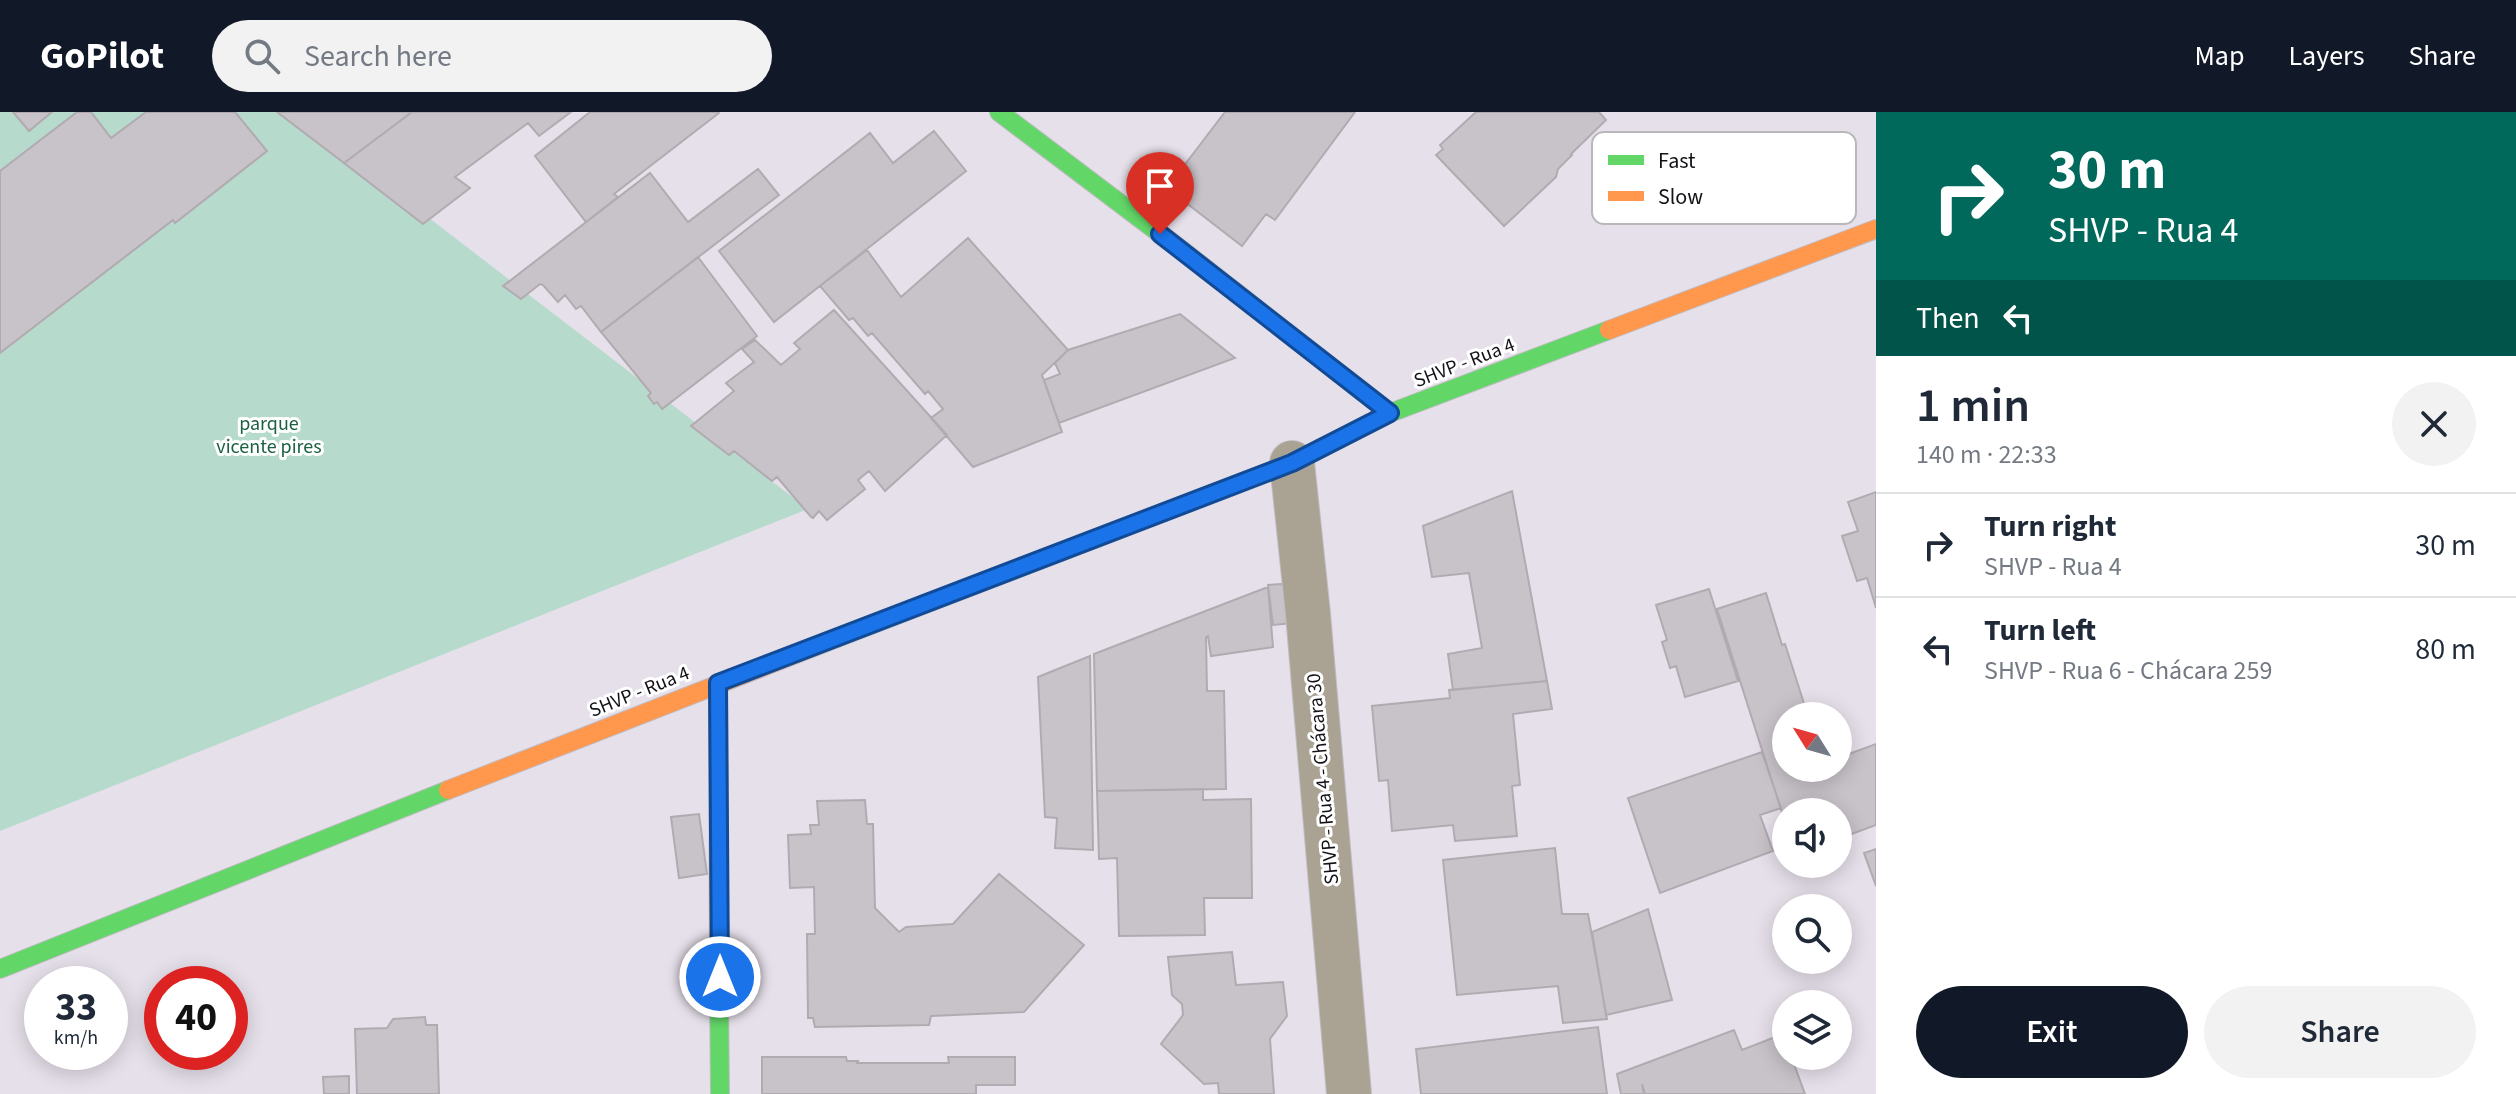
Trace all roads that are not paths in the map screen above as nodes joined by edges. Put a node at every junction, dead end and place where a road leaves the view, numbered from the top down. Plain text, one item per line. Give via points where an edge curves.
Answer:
1 (999, 112) edge
2 (1876, 229) edge
3 (1390, 413) junction
4 (1292, 463) junction
5 (718, 683) junction
6 (0, 969) edge
7 (720, 1094) edge
8 (1349, 1094) edge

1 - 3 street
2 - 3 street, SHVP - Rua 4
3 - 4 street, SHVP - Rua 4
4 - 5 street, SHVP - Rua 4
4 - 8 street, SHVP - Rua 4 - Chácara 30
5 - 6 street, SHVP - Rua 4
5 - 7 street

